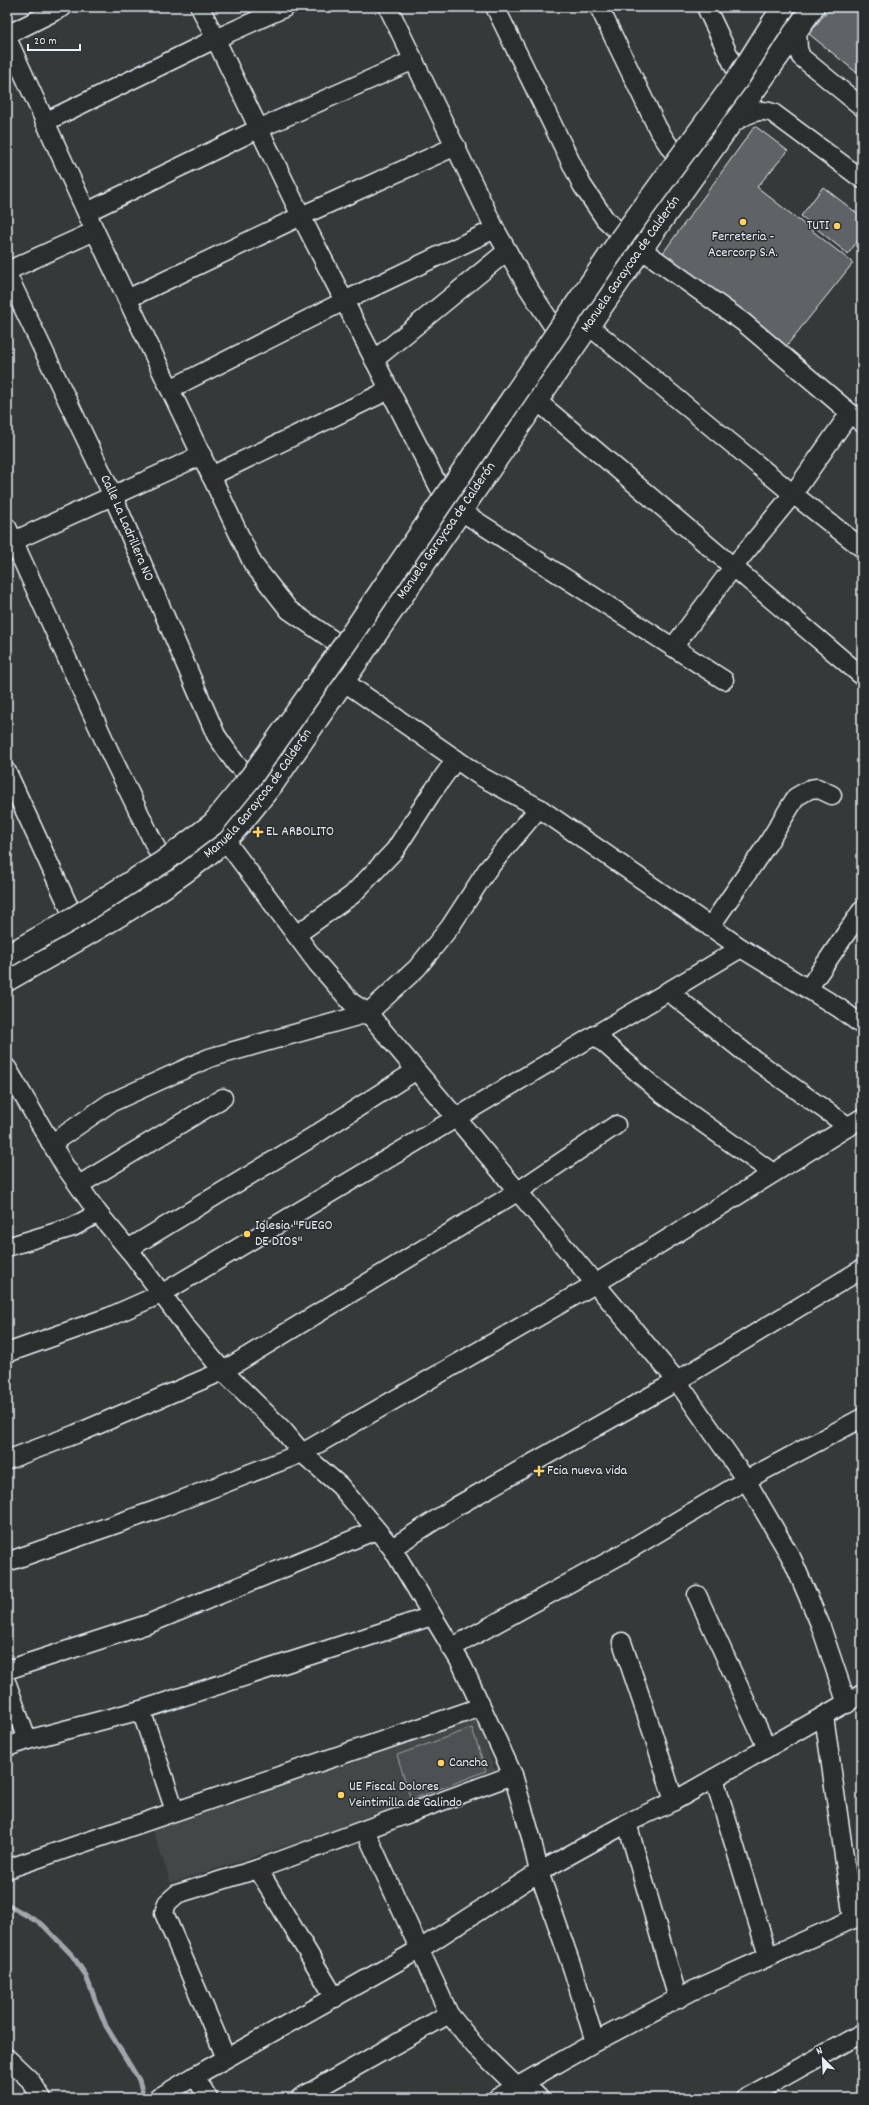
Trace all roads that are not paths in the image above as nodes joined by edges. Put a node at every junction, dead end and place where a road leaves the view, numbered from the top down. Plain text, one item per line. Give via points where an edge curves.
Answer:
1 (63, 7) edge
2 (200, 7) edge
3 (286, 7) edge
4 (388, 7) edge
5 (495, 7) edge
6 (599, 7) edge
7 (706, 7) edge
8 (813, 7) edge
9 (778, 15) edge
10 (797, 30) junction
11 (7, 35) edge
12 (7, 38) edge
13 (215, 39) junction
14 (414, 60) junction
15 (739, 77) junction
16 (862, 107) edge
17 (46, 122) junction
18 (731, 124) junction
19 (258, 129) junction
20 (456, 146) junction
21 (680, 157) junction
22 (700, 166) junction
23 (862, 179) edge
24 (87, 212) junction
25 (301, 216) junction
26 (494, 229) junction
27 (95, 231) junction
28 (623, 236) junction
29 (641, 249) junction
30 (507, 251) junction
31 (7, 273) edge
32 (127, 299) junction
33 (344, 301) junction
34 (589, 326) junction
35 (557, 332) junction
36 (374, 360) junction
37 (170, 389) junction
38 (389, 390) junction
39 (536, 400) junction
40 (856, 418) edge
41 (202, 455) junction
42 (211, 476) junction
43 (793, 494) junction
44 (113, 496) junction
45 (452, 504) junction
46 (9, 537) edge
47 (862, 548) edge
48 (734, 566) junction
49 (674, 646) junction
50 (343, 647) junction
51 (862, 676) edge
52 (724, 680) dead end
53 (343, 681) junction
54 (456, 759) junction
55 (7, 772) edge
56 (251, 777) junction
57 (832, 795) dead end
58 (539, 808) junction
59 (225, 840) junction
60 (163, 862) junction
61 (862, 910) edge
62 (74, 918) junction
63 (710, 927) junction
64 (296, 934) junction
65 (741, 948) junction
66 (7, 956) edge
67 (7, 980) edge
68 (808, 989) junction
69 (668, 991) junction
70 (368, 1013) junction
71 (862, 1025) edge
72 (595, 1035) junction
73 (7, 1068) edge
74 (415, 1071) junction
75 (223, 1098) dead end
76 (454, 1118) junction
77 (855, 1122) edge
78 (616, 1125) dead end
79 (50, 1141) junction
80 (773, 1173) junction
81 (79, 1185) junction
82 (517, 1192) junction
83 (98, 1213) junction
84 (7, 1247) edge
85 (128, 1248) junction
86 (862, 1269) edge
87 (595, 1284) junction
88 (161, 1294) junction
89 (7, 1353) edge
90 (223, 1371) junction
91 (677, 1381) junction
92 (862, 1418) edge
93 (302, 1454) junction
94 (7, 1460) edge
95 (746, 1480) junction
96 (376, 1530) junction
97 (392, 1548) junction
98 (7, 1562) edge
99 (697, 1595) dead end
100 (432, 1616) junction
101 (622, 1642) dead end
102 (451, 1648) junction
103 (7, 1670) edge
104 (7, 1684) edge
105 (862, 1694) edge
106 (847, 1704) junction
107 (481, 1707) junction
108 (141, 1710) junction
109 (824, 1716) junction
110 (27, 1740) junction
111 (7, 1747) edge
112 (768, 1748) junction
113 (513, 1775) junction
114 (714, 1778) junction
115 (674, 1801) junction
116 (176, 1811) junction
117 (627, 1823) junction
118 (365, 1830) junction
119 (7, 1869) edge
120 (258, 1869) junction
121 (539, 1872) junction
122 (857, 1917) edge
123 (420, 1949) junction
124 (768, 1956) junction
125 (335, 1998) junction
126 (678, 1999) junction
127 (448, 2014) junction
128 (862, 2033) edge
129 (595, 2042) junction
130 (7, 2058) edge
131 (226, 2058) junction
132 (195, 2076) junction
133 (517, 2087) junction
134 (42, 2098) edge
135 (158, 2098) edge
136 (208, 2098) edge
137 (300, 2098) edge
138 (497, 2098) edge
139 (539, 2098) edge
140 (746, 2098) edge

1 - 11 street
2 - 13 street
3 - 13 street
4 - 14 street
5 - 28 street via 582,185 605,219
6 - 21 street via 658,129 671,149
7 - 15 street
8 - 10 street, Manuela Garaycoa de Calderón
9 - 15 street, Manuela Garaycoa de Calderón, bridge
10 - 16 street via 801,57
10 - 18 street, Manuela Garaycoa de Calderón
12 - 17 street
13 - 17 street
13 - 19 street
14 - 19 street
14 - 20 street
15 - 21 street, Manuela Garaycoa de Calderón, bridge
17 - 24 street
18 - 22 street, Manuela Garaycoa de Calderón
18 - 23 street via 756,111 773,113
19 - 24 street
19 - 25 street
20 - 25 street
20 - 26 street
21 - 22 street
21 - 28 street, Manuela Garaycoa de Calderón, bridge
22 - 29 street, Manuela Garaycoa de Calderón
24 - 27 street
25 - 32 street
25 - 33 street
26 - 30 street
26 - 33 street
27 - 31 street
27 - 32 street
28 - 35 street, Manuela Garaycoa de Calderón, bridge
29 - 34 street, Manuela Garaycoa de Calderón
29 - 40 street via 743,322
30 - 35 street
30 - 36 street
31 - 44 street, Calle La Ladrillera NO
32 - 37 street
33 - 36 street
33 - 37 street
34 - 39 street, Manuela Garaycoa de Calderón
34 - 43 street
35 - 45 street, Manuela Garaycoa de Calderón, bridge
36 - 38 street
37 - 41 street
38 - 42 street
38 - 45 street
39 - 45 street, Manuela Garaycoa de Calderón
39 - 48 street
40 - 43 street
41 - 42 street
41 - 44 street
42 - 50 street via 253,564 289,610
43 - 47 street
43 - 48 street
44 - 46 street
44 - 56 street, Calle La Ladrillera NO via 216,735 236,764
45 - 49 street
45 - 50 street, Manuela Garaycoa de Calderón, bridge
45 - 53 street, Manuela Garaycoa de Calderón
46 - 60 street
48 - 49 street
48 - 51 street
49 - 52 street
50 - 56 street, Manuela Garaycoa de Calderón, bridge
53 - 54 street
53 - 59 street, Manuela Garaycoa de Calderón via 273,782
54 - 58 street via 480,776
54 - 64 street via 395,850 352,895
55 - 62 street
56 - 60 street, Manuela Garaycoa de Calderón, bridge via 213,824
57 - 63 street via 817,788 796,797 768,843
58 - 63 street
58 - 70 street via 487,870 450,927 421,962
59 - 64 street
59 - 67 street, Manuela Garaycoa de Calderón via 171,882
60 - 62 street, Manuela Garaycoa de Calderón, bridge
61 - 68 street
62 - 66 street, Manuela Garaycoa de Calderón, bridge
63 - 65 street
64 - 70 street via 351,1002
65 - 68 street
65 - 69 street
68 - 71 street
69 - 72 street
69 - 77 street via 748,1055
70 - 74 street
70 - 79 street via 209,1058 110,1103
72 - 76 street
72 - 80 street via 661,1093
73 - 79 street
74 - 76 street
74 - 85 street via 309,1139
75 - 81 street
76 - 82 street
76 - 88 street
77 - 80 street
78 - 82 street
79 - 81 street
80 - 87 street
81 - 83 street
82 - 87 street
82 - 90 street
83 - 84 street via 73,1227
83 - 85 street
85 - 88 street
86 - 91 street
87 - 91 street
87 - 93 street
88 - 89 street via 109,1317
88 - 90 street
90 - 93 street via 283,1430
90 - 94 street via 76,1434
91 - 95 street
91 - 97 street via 457,1506
92 - 95 street
93 - 96 street via 340,1486
93 - 98 street via 156,1510
95 - 102 street via 622,1554
95 - 106 street via 792,1558 820,1624
96 - 97 street
96 - 103 street via 148,1624
97 - 100 street
99 - 112 street
100 - 102 street
100 - 108 street
101 - 115 street
102 - 107 street via 462,1665
104 - 110 street
105 - 106 street
106 - 109 street
107 - 113 street
107 - 116 street
108 - 110 street
108 - 116 street
109 - 112 street
109 - 122 street
110 - 111 street
112 - 114 street
113 - 118 street
113 - 121 street via 532,1837
114 - 115 street
114 - 124 street
115 - 117 street
116 - 119 street
117 - 121 street
117 - 126 street
118 - 120 street
118 - 123 street
120 - 125 street
120 - 131 street via 177,1894 167,1903 164,1913
121 - 123 street
121 - 129 street
122 - 124 street
123 - 125 street
123 - 127 street
124 - 126 street
125 - 131 street
126 - 129 street
127 - 133 street via 475,2046
127 - 137 street
128 - 140 street
129 - 133 street
130 - 134 street via 30,2080
131 - 132 street
132 - 135 street
132 - 136 street
133 - 138 street
133 - 139 street via 531,2090

